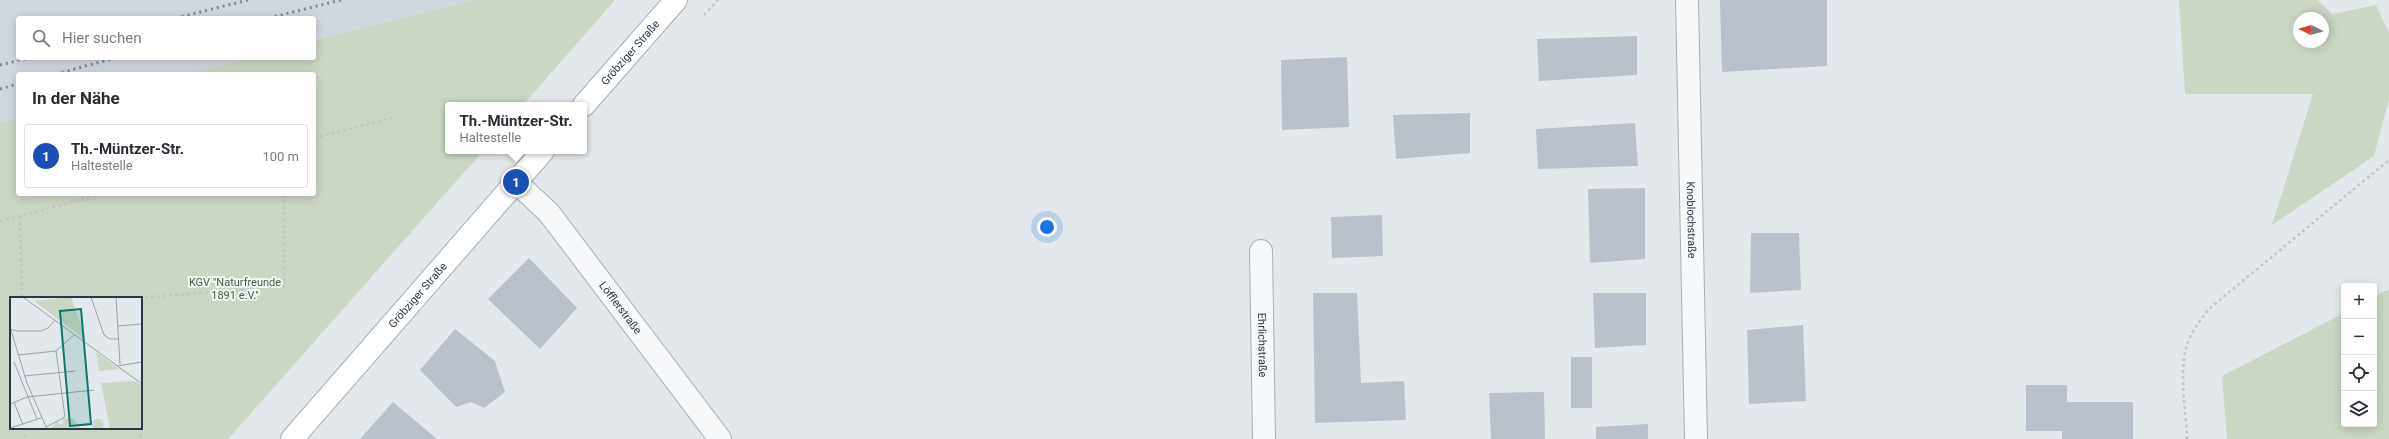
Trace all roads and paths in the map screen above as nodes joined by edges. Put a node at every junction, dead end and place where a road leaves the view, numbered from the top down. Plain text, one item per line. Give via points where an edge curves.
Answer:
1 (676, 0) edge
2 (1687, 0) edge
3 (587, 102) edge
4 (392, 118) dead end
5 (316, 137) edge
6 (540, 154) edge
7 (2389, 160) edge
8 (516, 182) junction
9 (95, 196) edge
10 (284, 196) edge
11 (20, 216) junction
12 (0, 221) edge
13 (1261, 251) dead end
14 (22, 297) edge
15 (142, 298) edge
16 (292, 439) edge
17 (720, 439) edge
18 (1264, 439) edge
19 (1696, 439) edge
20 (2187, 439) edge

1 - 3 main road, Gröbziger Straße
2 - 19 street, Knoblochstraße
4 - 5 path
6 - 8 main road, Gröbziger Straße
7 - 20 path via 2210,308 2195,326 2188,343 2185,362
8 - 16 main road, Gröbziger Straße
8 - 17 street, Löfflerstraße via 549,213
9 - 11 path
10 - 15 path via 284,286
11 - 12 path
11 - 14 path
13 - 18 street, Ehrlichstraße

